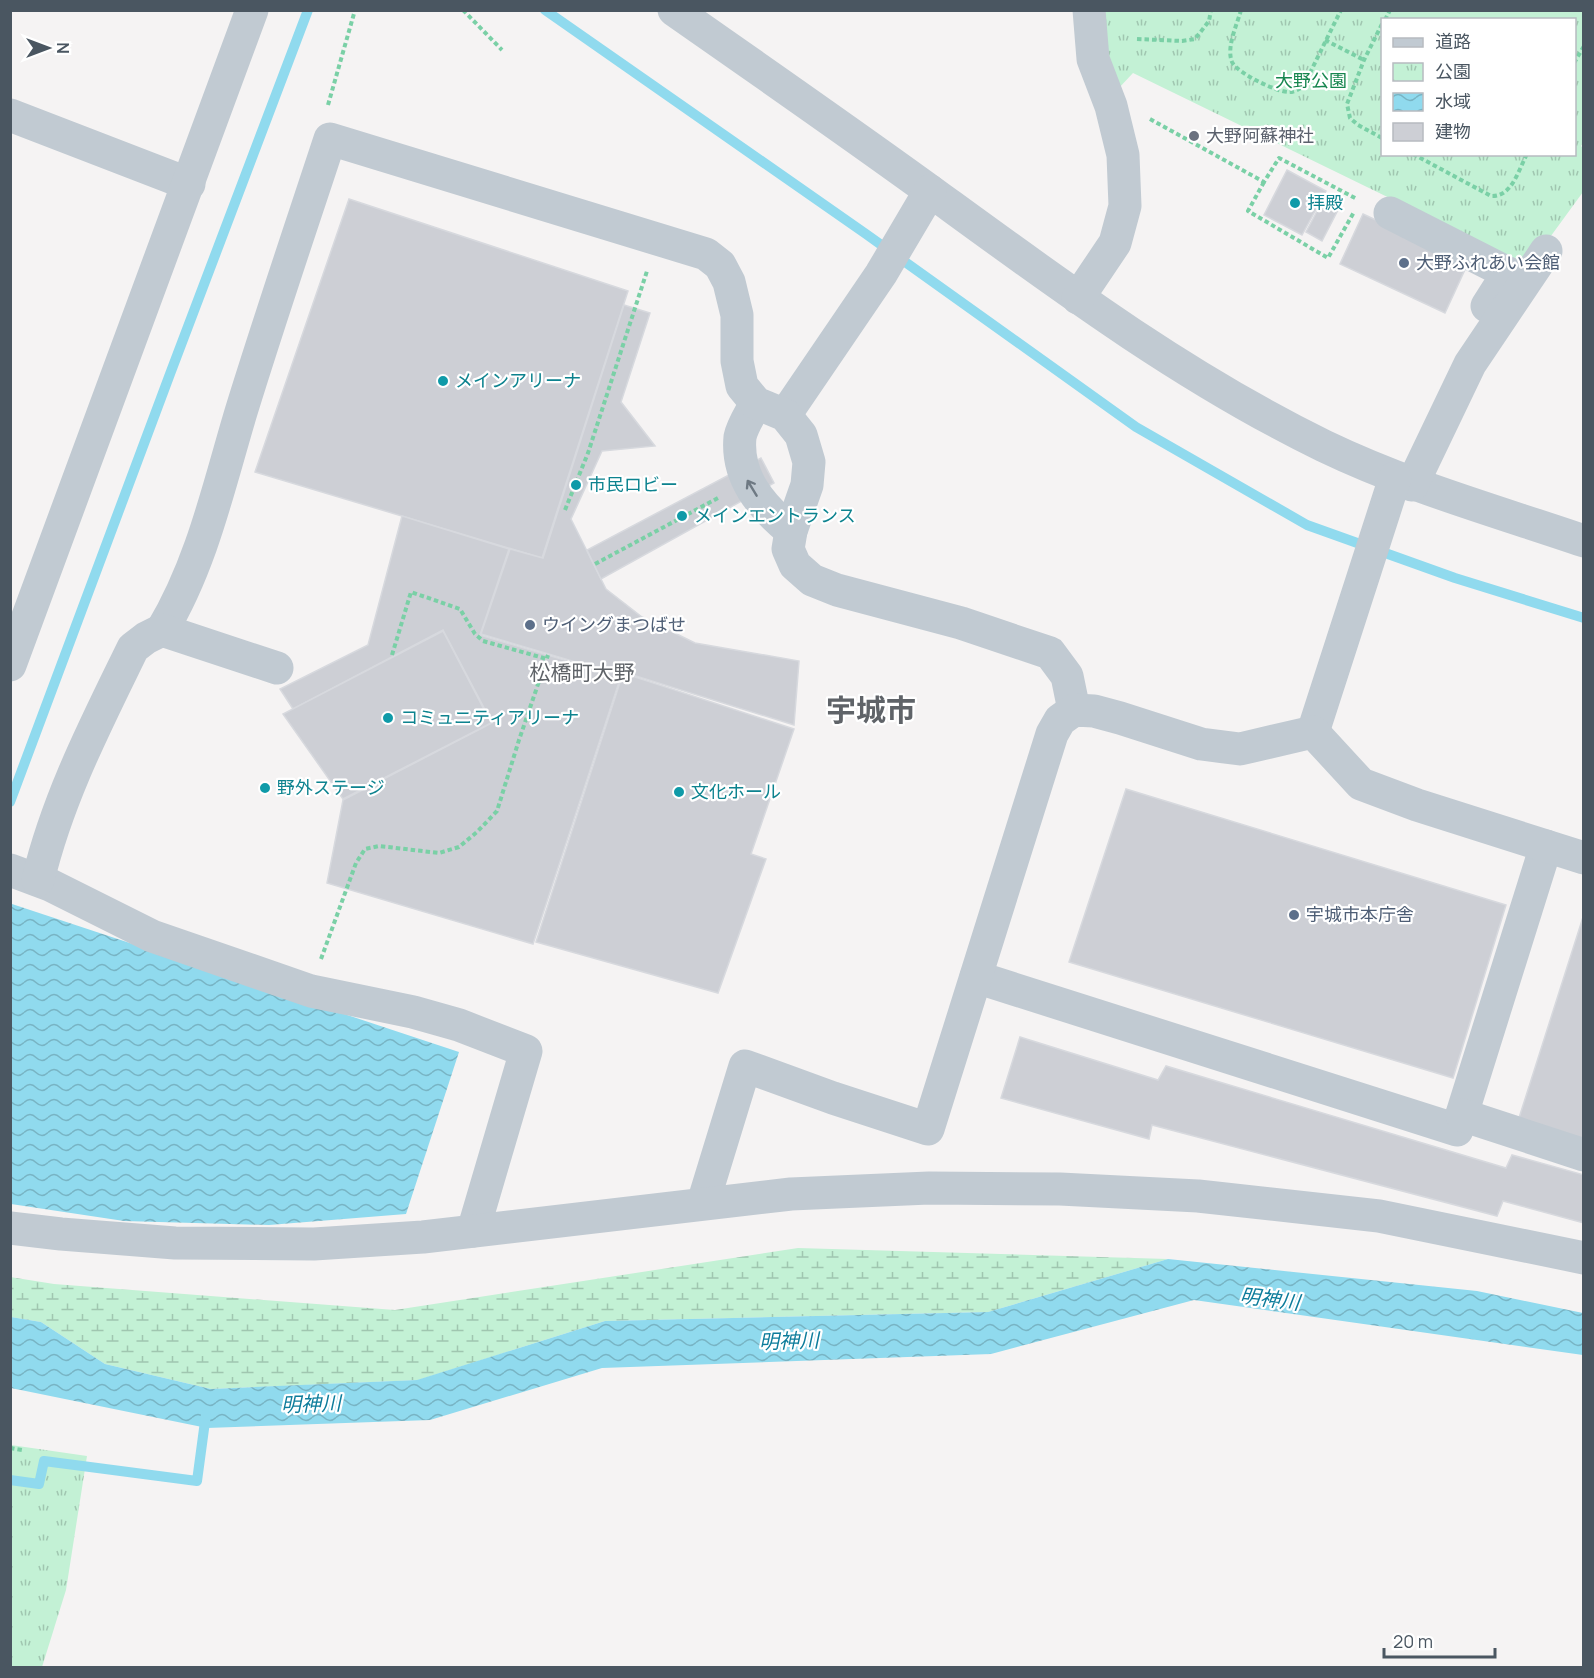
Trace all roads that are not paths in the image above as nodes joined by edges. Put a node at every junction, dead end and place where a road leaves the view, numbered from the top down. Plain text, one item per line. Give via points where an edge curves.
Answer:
1 (252, 10) edge
2 (674, 10) edge
3 (1089, 10) edge
4 (711, 22) edge
5 (10, 115) edge
6 (189, 184) junction
7 (930, 191) junction
8 (1390, 213) dead end
9 (1546, 250) dead end
10 (1078, 298) junction
11 (1490, 336) junction
12 (771, 409) junction
13 (1404, 481) junction
14 (791, 531) junction
15 (1584, 541) edge
16 (162, 630) junction
17 (10, 665) edge
18 (277, 668) dead end
19 (1074, 710) junction
20 (1313, 732) junction
21 (1546, 846) junction
22 (1584, 858) edge
23 (22, 874) edge
24 (976, 977) junction
25 (1462, 1114) junction
26 (1584, 1155) edge
27 (703, 1203) junction
28 (10, 1228) edge
29 (473, 1231) junction
30 (1584, 1258) edge

1 - 6 street
2 - 4 street
3 - 10 street via 1093,59 1111,106 1123,155 1125,206 1115,243
4 - 7 street
5 - 6 street
6 - 17 street
7 - 10 street
7 - 12 street via 881,274
8 - 11 street via 1508,273 1475,326
9 - 11 street
10 - 13 street via 1243,404
11 - 13 street
12 - 14 street via 801,435 809,462 807,485
14 -> 12 street via 767,511 748,483 741,458 740,435
12 - 16 street via 742,386 737,361 737,315 729,282 720,265 706,254 330,139 199,550
13 - 15 street
13 - 20 street via 1382,515
14 - 19 street via 788,549 795,565 812,580 1050,653 1067,676
16 - 18 street
16 - 23 street via 133,648 66,787 47,841
19 - 20 street via 1094,711 1201,744 1240,749
19 - 24 street via 1060,720 1052,734
20 - 21 street via 1361,784
21 - 22 street
21 - 25 street
23 - 29 street via 152,936 310,991 459,1025 526,1051
24 - 25 street via 1457,1130
24 - 27 street via 928,1129 745,1066
25 - 26 street
27 - 29 street
27 - 30 street via 791,1194 929,1188 1198,1196 1379,1216
28 - 29 street via 175,1242 314,1244

